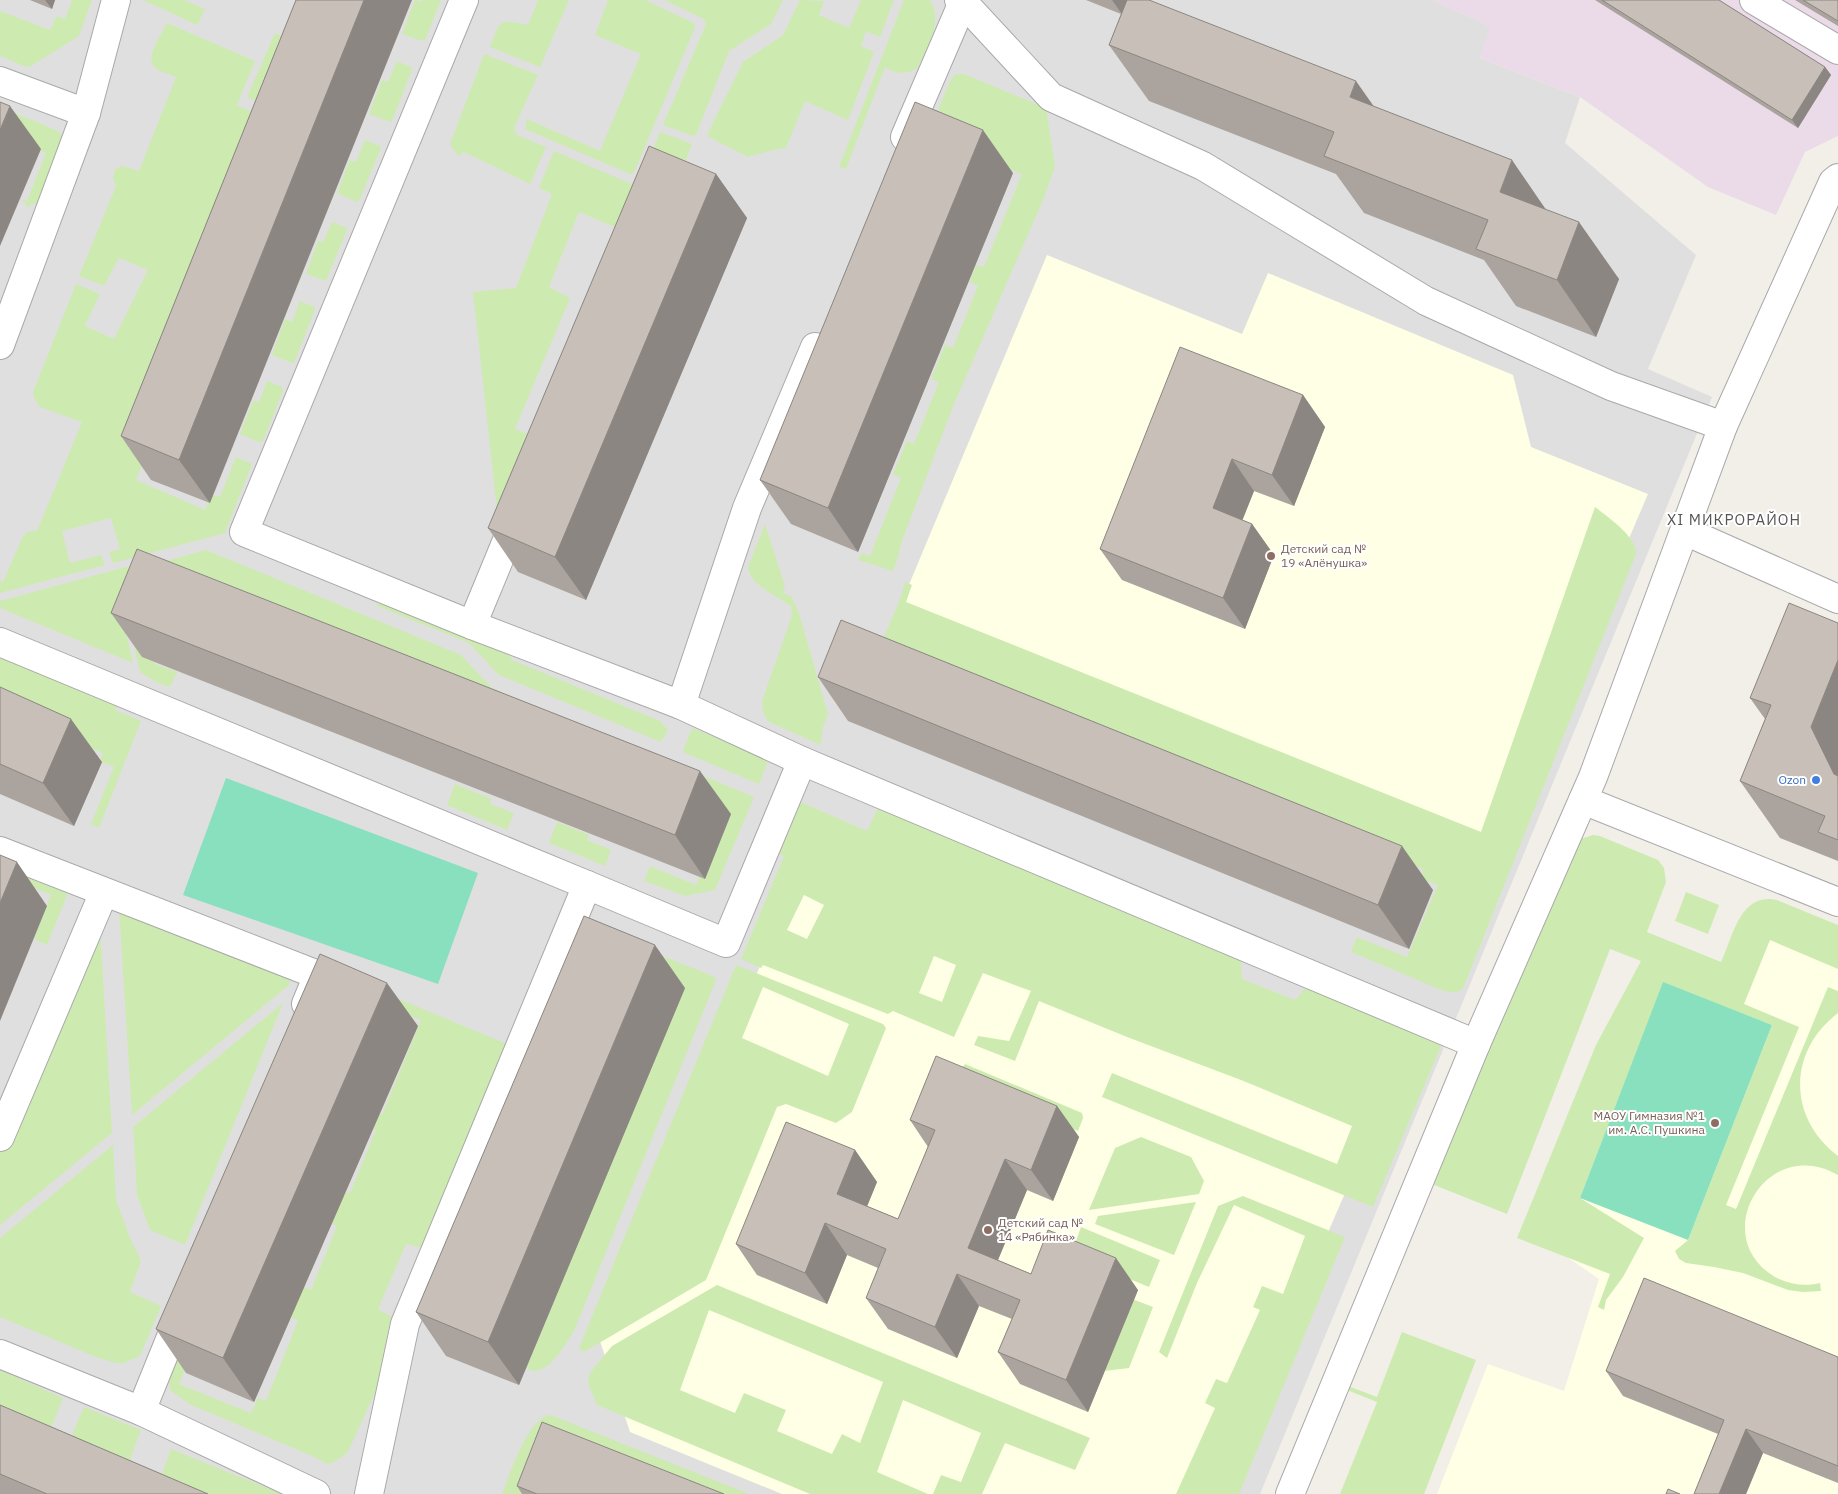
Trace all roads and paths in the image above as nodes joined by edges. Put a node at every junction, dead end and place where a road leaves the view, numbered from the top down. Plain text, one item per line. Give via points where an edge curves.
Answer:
1 (116, 0) edge
2 (464, 0) edge
3 (1754, 0) edge
4 (961, 1) edge
5 (1838, 50) edge
6 (0, 81) edge
7 (86, 113) junction
8 (896, 157) edge
9 (1835, 180) edge
10 (823, 328) edge
11 (0, 345) edge
12 (1723, 426) junction
13 (526, 495) edge
14 (1685, 531) junction
15 (1838, 599) edge
16 (472, 626) junction
17 (0, 642) edge
18 (681, 705) junction
19 (802, 760) junction
20 (1583, 800) junction
21 (0, 851) edge
22 (587, 885) junction
23 (104, 892) junction
24 (1838, 902) edge
25 (296, 1030) edge
26 (1476, 1044) junction
27 (0, 1137) edge
28 (193, 1284) edge
29 (0, 1354) edge
30 (141, 1411) junction
31 (316, 1494) edge
32 (369, 1494) edge
33 (1290, 1494) edge

1 - 7 street
2 - 16 street via 244,532
3 - 5 street
4 - 8 street
4 - 12 street via 1051,97 1203,166 1426,301 1611,386
6 - 7 street
7 - 11 street
9 - 12 street
10 - 18 street via 746,508
12 - 14 street
13 - 16 street
14 - 15 street
14 - 20 street
16 - 18 street
17 - 22 street
18 - 19 street
19 - 22 street via 726,943
19 - 26 street
20 - 24 street
20 - 26 street
21 - 23 street
22 - 32 street via 405,1324
23 - 25 street via 318,975
23 - 27 street
26 - 33 street
28 - 30 street
29 - 30 street
30 - 31 street

